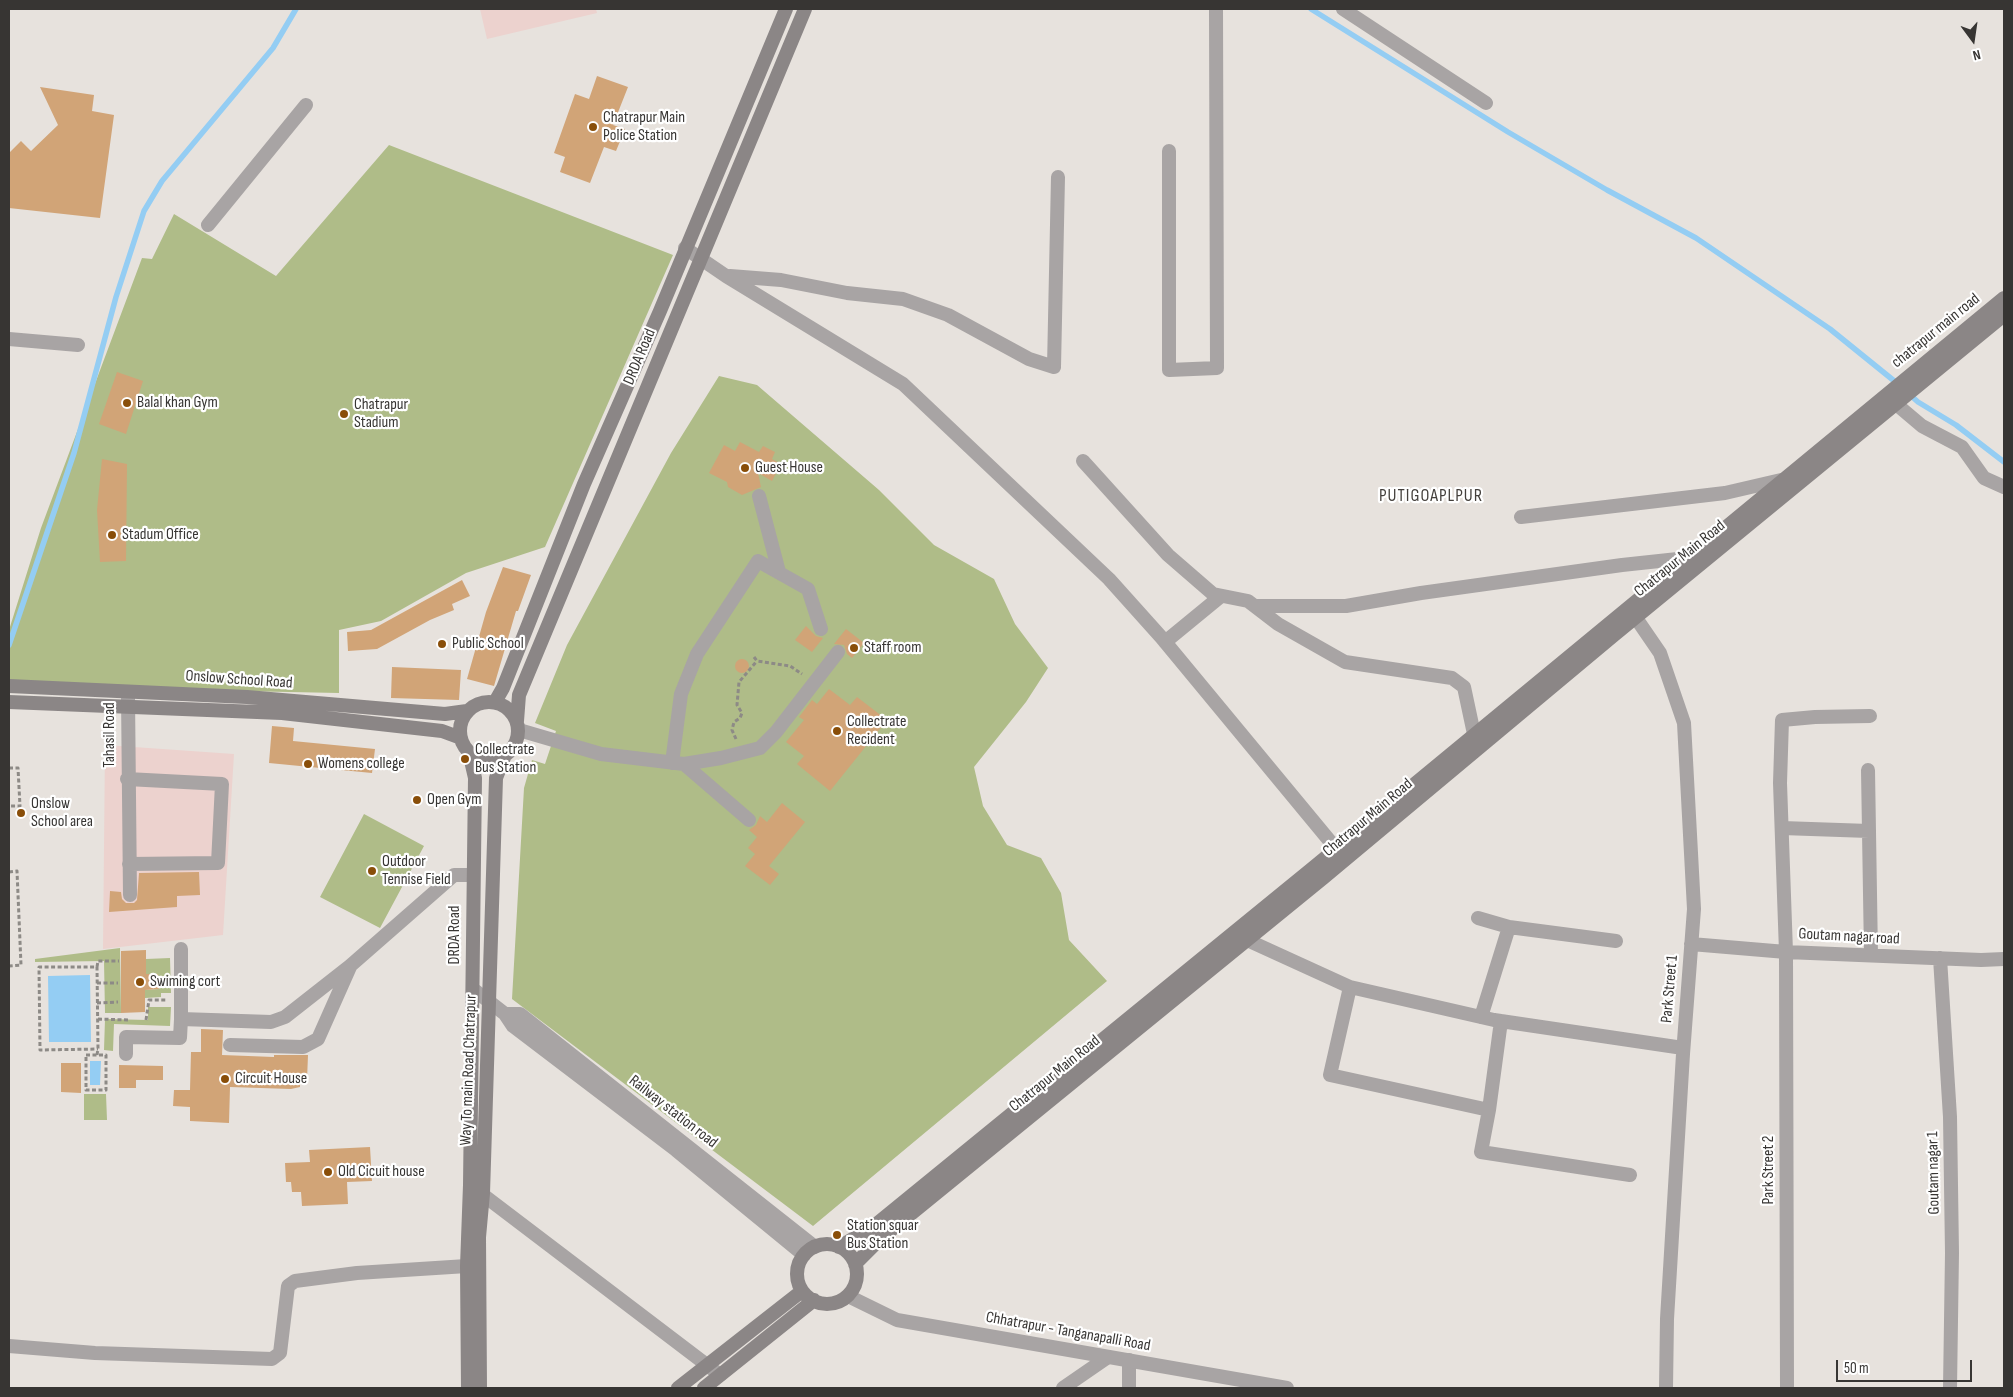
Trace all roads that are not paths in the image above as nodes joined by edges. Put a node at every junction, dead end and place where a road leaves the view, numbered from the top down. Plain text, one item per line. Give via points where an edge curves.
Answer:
1 (786, 9) edge
2 (805, 9) edge
3 (1216, 9) edge
4 (1343, 9) edge
5 (1486, 103) dead end
6 (306, 105) dead end
7 (1169, 151) dead end
8 (1058, 177) dead end
9 (208, 225) dead end
10 (686, 248) junction
11 (700, 258) junction
12 (726, 276) junction
13 (2004, 298) edge
14 (2004, 316) edge
15 (9, 339) edge
16 (78, 345) dead end
17 (1891, 390) joint
18 (1904, 393) junction
19 (1083, 461) dead end
20 (1785, 486) junction
21 (2004, 487) edge
22 (759, 496) dead end
23 (1521, 517) dead end
24 (1692, 563) junction
25 (779, 572) junction
26 (1221, 596) junction
27 (1255, 606) junction
28 (1631, 613) junction
29 (822, 629) dead end
30 (1165, 642) junction
31 (838, 652) dead end
32 (9, 686) edge
33 (128, 692) junction
34 (9, 702) edge
35 (495, 702) junction
36 (127, 707) junction
37 (467, 711) junction
38 (1870, 716) dead end
39 (518, 726) junction
40 (1474, 734) junction
41 (461, 738) junction
42 (469, 752) junction
43 (1474, 753) junction
44 (506, 755) junction
45 (678, 763) junction
46 (1868, 770) dead end
47 (127, 779) junction
48 (749, 820) dead end
49 (1782, 828) junction
50 (1869, 831) junction
51 (1341, 854) junction
52 (129, 864) junction
53 (473, 875) junction
54 (130, 895) dead end
55 (1478, 918) dead end
56 (1509, 927) junction
57 (1242, 936) junction
58 (1616, 941) dead end
59 (1692, 944) junction
60 (181, 950) dead end
61 (1786, 952) junction
62 (1871, 955) junction
63 (1940, 958) junction
64 (2004, 959) edge
65 (350, 966) junction
66 (1350, 987) junction
67 (473, 989) junction
68 (489, 1001) junction
69 (1481, 1017) junction
70 (182, 1019) junction
71 (1501, 1021) junction
72 (472, 1030) joint
73 (230, 1045) dead end
74 (1683, 1048) junction
75 (126, 1054) dead end
76 (1489, 1110) junction
77 (1630, 1175) dead end
78 (470, 1185) junction
79 (483, 1193) junction
80 (839, 1247) junction
81 (810, 1251) junction
82 (855, 1264) junction
83 (467, 1266) junction
84 (802, 1291) junction
85 (848, 1296) junction
86 (814, 1300) junction
87 (9, 1346) edge
88 (1108, 1357) junction
89 (1129, 1360) junction
90 (708, 1366) junction
91 (720, 1375) junction
92 (468, 1388) edge
93 (480, 1388) edge
94 (678, 1388) edge
95 (704, 1388) edge
96 (1063, 1388) edge
97 (1130, 1388) edge
98 (1287, 1388) edge
99 (1666, 1388) edge
100 (1787, 1388) edge
101 (1950, 1388) edge

1 - 10 main road, DRDA Road
2 - 11 main road, DRDA Road
3 - 7 street via 1217,368 1169,370
4 - 5 street
6 - 9 street
8 - 12 street via 1054,367 1029,359 948,315 903,299 847,293 781,280
10 - 11 street
10 - 35 main road, DRDA Road via 584,484 504,688
11 - 12 street
11 - 39 main road, DRDA Road via 519,695
12 - 30 street via 903,384 1109,579
13 - 18 main road, chatrapur main road
14 - 18 main road, chatrapur main road
15 - 16 street
17 - 18 main road, chatrapur main road
17 - 20 main road, Chatrapur Main Road
18 - 20 main road, Chatrapur Main Road
18 - 21 street via 1922,426 1962,447 1984,478
19 - 26 street via 1168,555 1213,594
20 - 23 street
20 - 24 main road, Chatrapur Main Road
22 - 25 street
24 - 27 street via 1421,593 1346,606
24 - 28 main road, Chatrapur Main Road
25 - 29 street via 808,589
25 - 45 street via 758,561 697,654 680,694
26 - 27 street
26 - 30 street
27 - 40 street via 1345,662 1452,678 1464,687
28 - 40 main road, Chatrapur Main Road
28 - 43 main road, Chatrapur Main Road
28 - 59 street, Park Street 1 via 1660,653 1684,723 1694,909
30 - 51 street
31 - 45 street via 760,748
32 - 33 main road, Onslow School Road
33 - 36 street, Tahasil Road
33 - 37 main road, Onslow School Road via 247,697 445,714
34 - 36 main road, Onslow School Road
35 - 37 main road via 484,702
35 - 39 main road via 507,707
36 - 41 main road, Onslow School Road via 282,713 442,731
36 - 47 street, Tahasil Road
37 - 41 main road via 462,720
38 - 49 street, Park Street 2 via 1782,720
39 - 44 main road via 513,748
39 - 45 street via 601,754
40 - 43 street
40 - 51 main road, Chatrapur Main Road
41 - 42 main road
42 - 44 main road via 489,760
42 - 53 main road, DRDA Road via 475,778
43 - 51 main road, Chatrapur Main Road
44 - 68 main road, Way To main Road Chatrapur via 496,778
45 - 48 street
46 - 50 street
47 - 52 street, Tahasil Road
47 - 52 street via 222,784 218,863
49 - 50 street
49 - 61 street, Park Street 2
50 - 62 street
51 - 57 main road, Chatrapur Main Road
52 - 54 street, Tahasil Road
53 - 65 street via 454,875
53 - 67 main road, DRDA Road
55 - 56 street
56 - 58 street
56 - 69 street
57 - 66 street
57 - 80 main road, Chatrapur Main Road via 873,1227
57 - 82 main road, Chatrapur Main Road via 880,1239
59 - 61 street, Goutam nagar road
59 - 74 street, Park Street 1
60 - 70 street
61 - 62 street, Goutam nagar road
61 - 100 street, Park Street 2
62 - 63 street, Goutam nagar road
63 - 64 street, Goutam nagar road
63 - 101 street, Goutam nagar 1 via 1950,1127
65 - 70 street via 285,1017 271,1022
65 - 73 street via 318,1039 304,1047
66 - 69 street
66 - 76 street via 1330,1074
67 - 68 street, Railway station road
67 - 72 main road, DRDA Road
68 - 79 main road, Way To main Road Chatrapur
68 - 81 street, Railway station road via 506,1014 513,1026
69 - 71 street
70 - 75 street via 180,1038 126,1037
71 - 74 street
71 - 76 street
72 - 78 main road, Way To main Road Chatrapur
74 - 99 street, Park Street 1
76 - 77 street via 1481,1152
78 - 79 street
78 - 83 main road, Way To main Road Chatrapur
79 - 90 street
79 - 93 main road, Way To main Road Chatrapur via 479,1238
80 - 81 main road via 830,1244
80 - 82 main road
81 - 84 main road via 797,1273
82 - 85 main road via 857,1278
83 - 87 street via 295,1281 288,1286 280,1353 272,1359 95,1353
83 - 92 main road, Way To main Road Chatrapur
84 - 86 main road
84 - 90 main road
85 - 86 main road via 829,1304
85 - 88 street, Chhatrapur - Tanganapalli Road via 897,1320
86 - 91 main road
88 - 89 street, Chhatrapur - Tanganapalli Road
88 - 96 street
89 - 97 street
89 - 98 street, Chhatrapur - Tanganapalli Road
90 - 91 street
90 - 94 main road
91 - 95 main road

